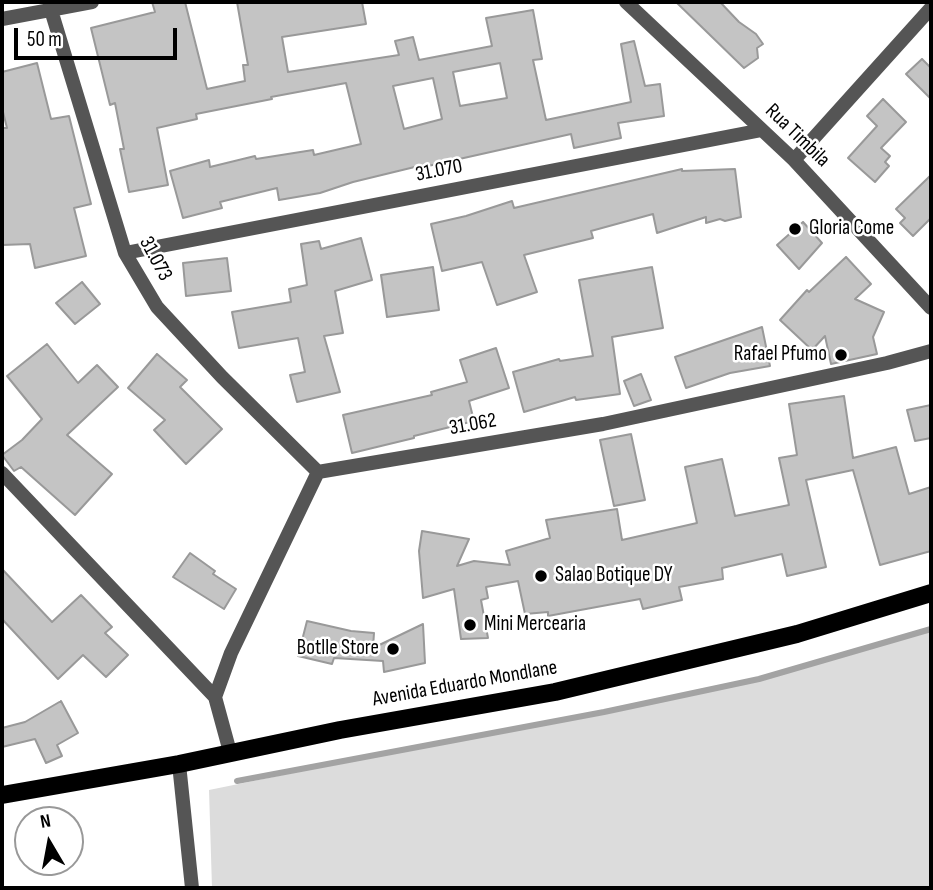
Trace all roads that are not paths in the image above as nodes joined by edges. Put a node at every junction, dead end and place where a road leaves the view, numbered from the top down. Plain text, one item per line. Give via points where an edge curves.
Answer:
1 (92, 2) edge
2 (626, 2) edge
3 (931, 8) edge
4 (51, 10) junction
5 (2, 19) edge
6 (762, 130) junction
7 (794, 160) junction
8 (125, 253) junction
9 (931, 308) edge
10 (931, 351) edge
11 (318, 472) junction
12 (2, 473) edge
13 (931, 593) edge
14 (215, 697) junction
15 (230, 752) junction
16 (179, 764) junction
17 (2, 795) edge
18 (192, 888) edge

1 - 4 street
2 - 6 street, Rua Timbila
3 - 7 street
4 - 5 street
4 - 8 street, 31.073
6 - 7 street, Rua Timbila
6 - 8 street, 31.070
7 - 9 street, Rua Timbila
8 - 11 street, 31.073 via 157,307
10 - 11 street, 31.062 via 603,424
11 - 14 street via 231,653
12 - 14 street
13 - 15 main road, Avenida Eduardo Mondlane via 797,634 555,692
14 - 15 street
15 - 16 main road, Avenida Eduardo Mondlane
16 - 17 main road, Avenida Eduardo Mondlane
16 - 18 street

